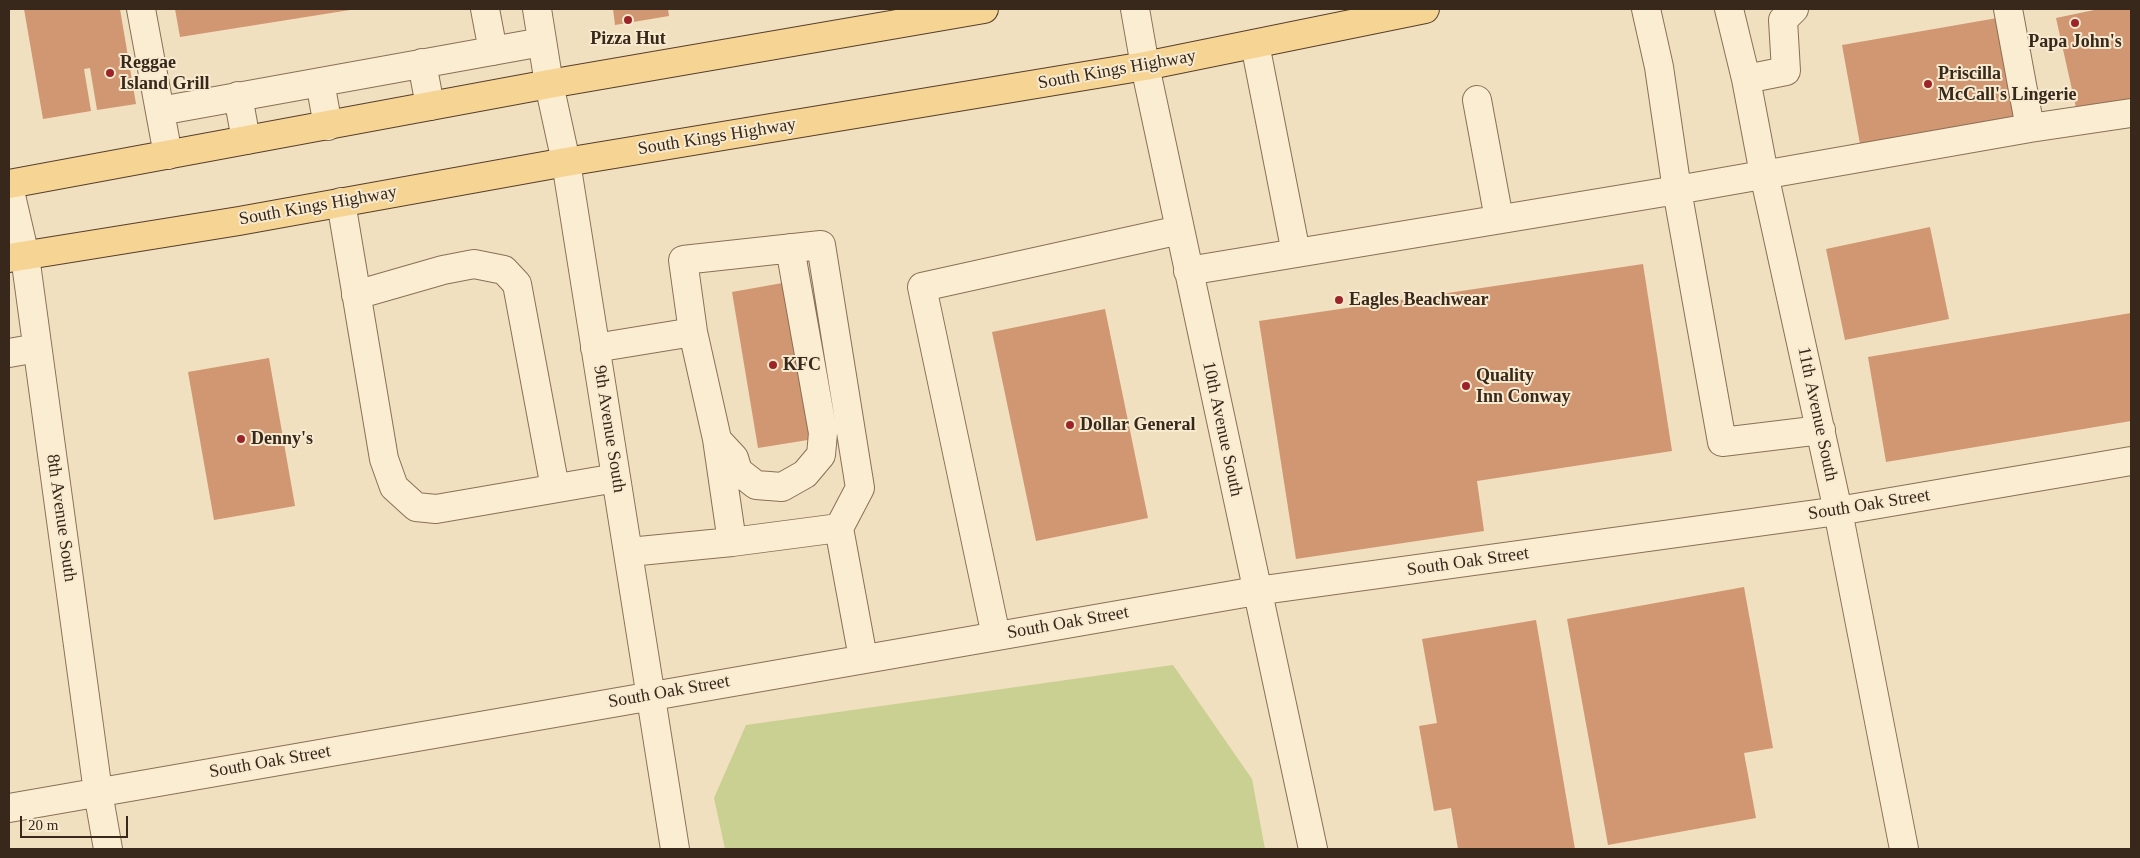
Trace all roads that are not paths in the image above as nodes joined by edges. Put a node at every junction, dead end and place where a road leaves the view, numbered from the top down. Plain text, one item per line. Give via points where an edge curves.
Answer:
1 (141, 9) edge
2 (485, 9) edge
3 (537, 9) edge
4 (984, 9) edge
5 (1135, 9) edge
6 (1425, 9) edge
7 (1646, 9) edge
8 (1729, 9) edge
9 (1794, 9) edge
10 (2008, 9) edge
11 (542, 42) junction
12 (1255, 44) junction
13 (493, 51) junction
14 (422, 63) junction
15 (1145, 66) junction
16 (1746, 79) junction
17 (320, 82) junction
18 (549, 84) junction
19 (238, 96) junction
20 (1477, 100) dead end
21 (430, 106) junction
22 (160, 111) junction
23 (2131, 113) edge
24 (328, 126) junction
25 (2030, 128) junction
26 (246, 140) junction
27 (168, 155) junction
28 (566, 162) junction
29 (1764, 174) junction
30 (9, 185) edge
31 (1677, 190) junction
32 (341, 202) junction
33 (1499, 219) junction
34 (1180, 230) junction
35 (790, 248) junction
36 (1296, 253) junction
37 (17, 257) edge
38 (1188, 271) junction
39 (356, 295) junction
40 (693, 332) junction
41 (37, 348) junction
42 (595, 348) junction
43 (9, 352) edge
44 (1821, 430) junction
45 (717, 439) junction
46 (2131, 461) edge
47 (616, 478) junction
48 (555, 488) junction
49 (1838, 511) junction
50 (839, 528) junction
51 (732, 542) junction
52 (629, 552) junction
53 (1256, 590) junction
54 (996, 636) junction
55 (863, 658) junction
56 (652, 695) junction
57 (98, 792) junction
58 (9, 808) edge
59 (108, 849) edge
60 (676, 849) edge
61 (1313, 849) edge
62 (1904, 849) edge

1 - 22 street
2 - 13 street
3 - 11 street, 9th Avenue South
4 - 18 main road
5 - 15 street, 10th Avenue South
6 - 12 main road, South Kings Highway
7 - 31 street via 1659,67
8 - 16 street, 11th Avenue South
9 - 16 street via 1783,20 1786,71
10 - 25 street
11 - 13 street
11 - 18 street, 9th Avenue South
12 - 15 main road, South Kings Highway
12 - 36 street
13 - 14 street
14 - 17 street
14 - 21 street
15 - 28 main road, South Kings Highway
15 - 34 street, 10th Avenue South
16 - 29 street, 11th Avenue South
17 - 19 street
17 - 24 street
18 - 21 main road
18 - 28 street, 9th Avenue South
19 - 22 street
19 - 26 street
20 - 33 street
21 - 24 main road
22 - 27 street
23 - 25 street
24 - 26 main road
25 - 29 street
26 - 27 main road
27 - 30 main road
28 - 32 main road, South Kings Highway
28 - 42 street, 9th Avenue South
29 - 31 street
29 - 44 street, 11th Avenue South
30 - 37 street, 8th Avenue South
31 - 33 street
31 - 44 street via 1722,442
32 - 37 main road, South Kings Highway
32 - 39 street
33 - 36 street
34 - 38 street, 10th Avenue South
34 - 54 street via 922,287
35 - 40 street via 683,260
35 - 45 street via 823,433 822,455 805,474 782,486 756,485 738,471 734,458
35 - 50 street via 820,245 860,488
36 - 38 street
37 - 41 street, 8th Avenue South
38 - 53 street, 10th Avenue South
39 - 48 street via 384,459 394,487 416,507 436,509
39 - 48 street via 474,264 504,270 517,284
40 - 42 street
40 - 45 street
41 - 43 street
41 - 57 street, 8th Avenue South
42 - 47 street, 9th Avenue South
44 - 49 street, 11th Avenue South
45 - 51 street
46 - 49 street, South Oak Street
47 - 48 street
47 - 52 street, 9th Avenue South
49 - 53 street, South Oak Street
49 - 62 street, 11th Avenue South
50 - 51 street
50 - 55 street
51 - 52 street
52 - 56 street, 9th Avenue South
53 - 54 street, South Oak Street
53 - 61 street, 10th Avenue South
54 - 55 street, South Oak Street
55 - 56 street, South Oak Street
56 - 57 street, South Oak Street
56 - 60 street, 9th Avenue South
57 - 58 street, South Oak Street
57 - 59 street, 8th Avenue South

